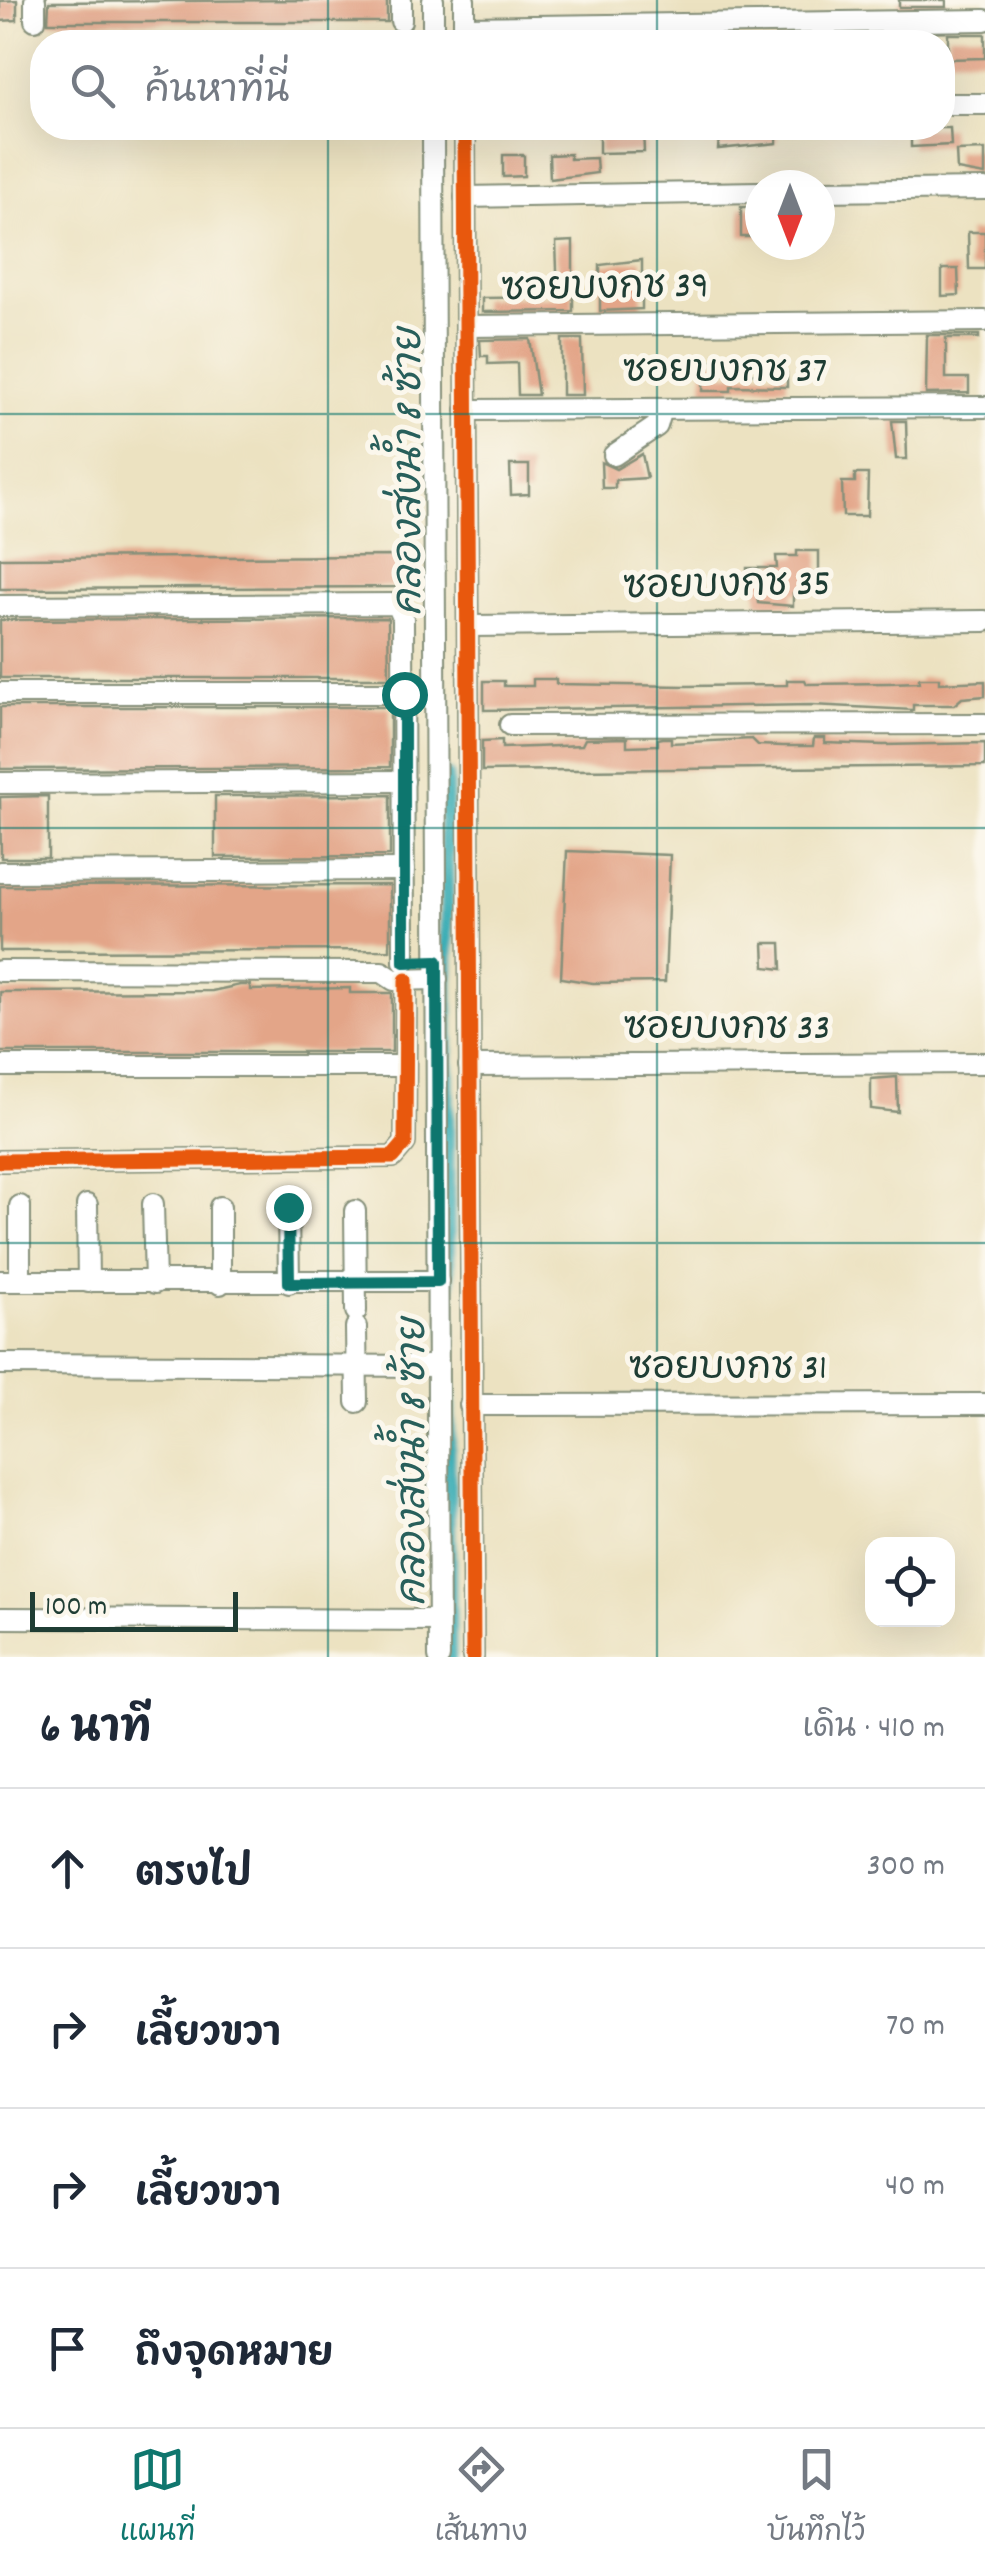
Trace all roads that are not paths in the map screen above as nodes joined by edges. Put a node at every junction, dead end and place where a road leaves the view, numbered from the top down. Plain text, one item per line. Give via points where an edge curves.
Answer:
1 (432, 0) edge
2 (464, 0) edge
3 (985, 20) edge
4 (433, 30) edge
5 (464, 30) edge
6 (613, 30) edge
7 (955, 104) edge
8 (985, 104) edge
9 (433, 140) edge
10 (465, 140) edge
11 (985, 189) edge
12 (745, 192) edge
13 (835, 192) edge
14 (466, 197) junction
15 (985, 321) edge
16 (466, 326) junction
17 (985, 406) edge
18 (662, 408) junction
19 (466, 410) junction
20 (614, 455) dead end
21 (0, 606) edge
22 (985, 621) edge
23 (470, 626) junction
24 (0, 692) edge
25 (404, 694) junction
26 (985, 724) edge
27 (510, 726) dead end
28 (404, 781) junction
29 (0, 783) edge
30 (404, 870) junction
31 (0, 872) edge
32 (437, 970) junction
33 (0, 971) edge
34 (405, 971) junction
35 (985, 1063) edge
36 (0, 1066) edge
37 (404, 1066) junction
38 (469, 1066) junction
39 (0, 1161) edge
40 (153, 1204) dead end
41 (87, 1205) dead end
42 (20, 1206) dead end
43 (220, 1207) dead end
44 (288, 1207) dead end
45 (355, 1211) dead end
46 (10, 1281) edge
47 (88, 1282) junction
48 (356, 1282) junction
49 (438, 1282) junction
50 (154, 1283) junction
51 (289, 1283) junction
52 (220, 1284) junction
53 (0, 1364) edge
54 (356, 1365) junction
55 (438, 1366) junction
56 (357, 1402) dead end
57 (985, 1404) edge
58 (470, 1405) junction
59 (0, 1618) edge
60 (439, 1620) junction
61 (439, 1657) edge
62 (473, 1657) edge

1 - 4 street
2 - 5 street
3 - 6 street
7 - 8 street
9 - 32 street
10 - 14 street
11 - 13 street
12 - 14 street
14 - 16 street
15 - 16 street, ซอยบงกช 39
16 - 19 street
17 - 18 street, ซอยบงกช 37
18 - 19 street, ซอยบงกช 37
18 - 20 street via 656,426
19 - 23 street
21 - 25 street via 397,604
22 - 23 street, ซอยบงกช 35
23 - 38 street
24 - 25 street
25 - 28 street
26 - 27 street
28 - 29 street
28 - 30 street
30 - 31 street
30 - 34 street
32 - 34 street
32 - 49 street
33 - 34 street via 382,972 394,980
34 - 37 street
35 - 38 street, ซอยบงกช 33
36 - 37 street
37 - 39 street via 405,1142 393,1157
38 - 58 street
40 - 50 street
41 - 47 street
42 - 46 street
43 - 52 street
44 - 51 street
45 - 48 street
46 - 47 street
47 - 50 street
48 - 49 street
48 - 51 street
48 - 54 street
49 - 55 street
50 - 52 street
51 - 52 street
53 - 54 street
54 - 55 street
54 - 56 street
55 - 60 street
57 - 58 street, ซอยบงกช 31
58 - 62 street
59 - 60 street
60 - 61 street

